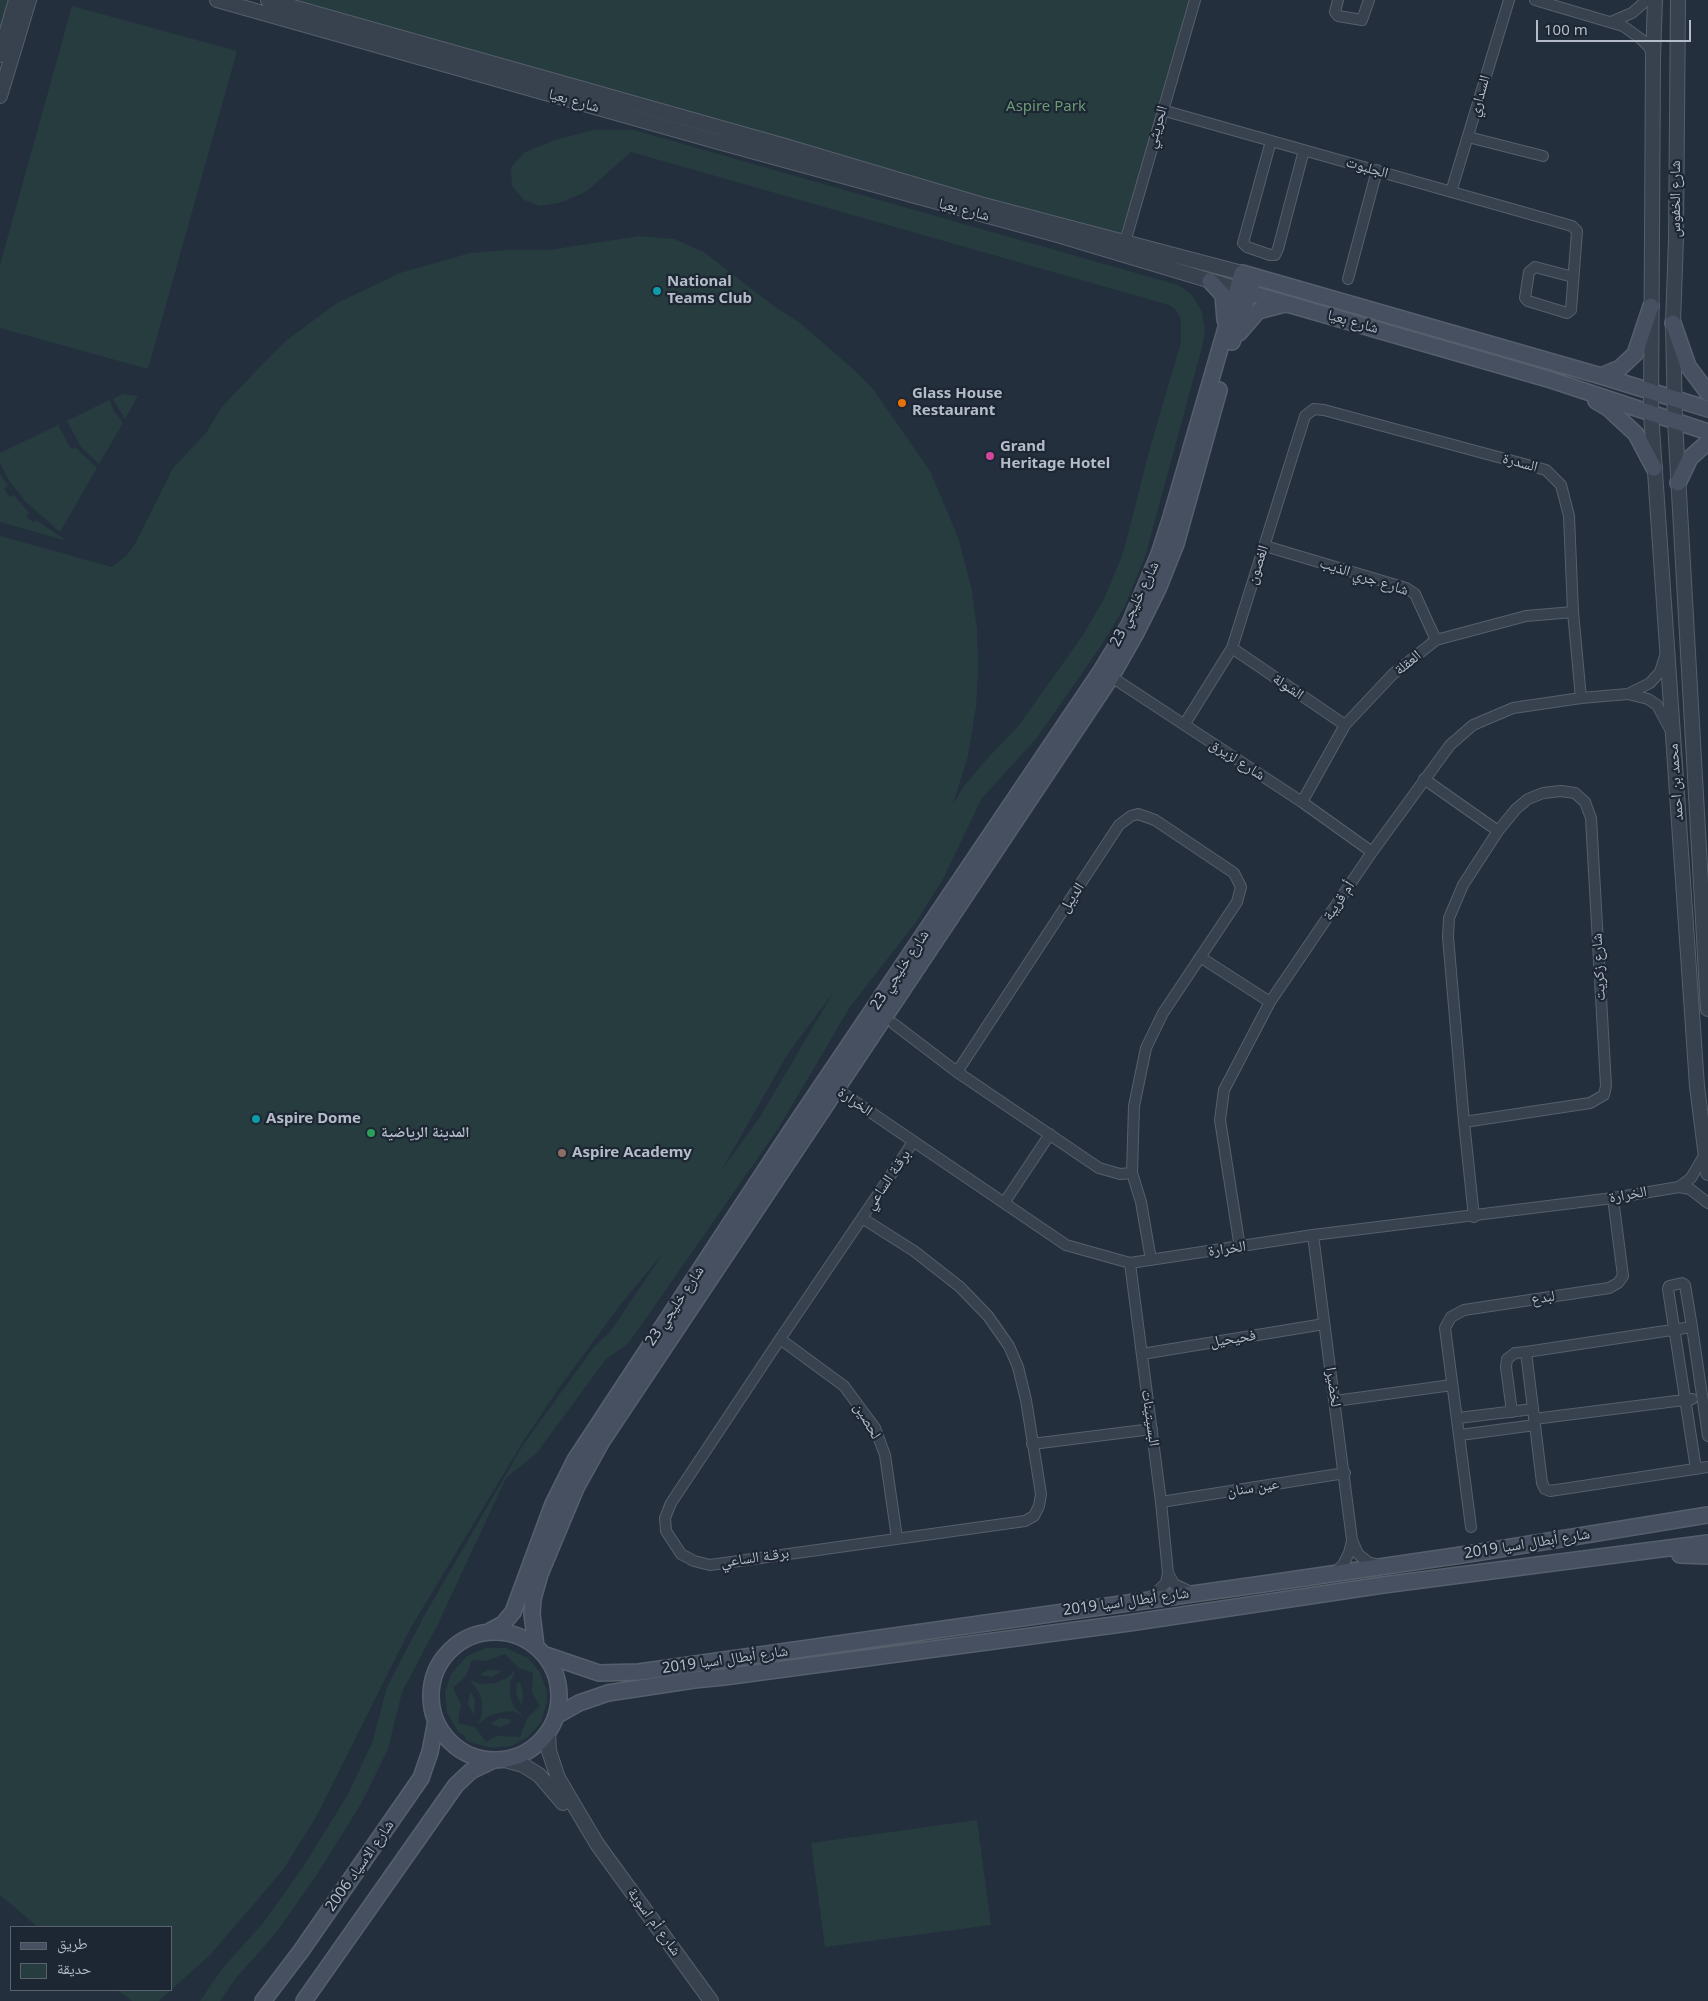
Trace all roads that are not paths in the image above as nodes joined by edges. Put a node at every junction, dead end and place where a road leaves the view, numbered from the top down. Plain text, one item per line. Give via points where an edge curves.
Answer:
1 (16, 0) edge
2 (29, 0) edge
3 (217, 0) edge
4 (268, 0) edge
5 (1195, 0) edge
6 (1338, 0) edge
7 (1368, 0) edge
8 (1509, 0) edge
9 (1535, 0) edge
10 (1647, 0) edge
11 (1655, 0) edge
12 (1678, 0) edge
13 (293, 14) junction
14 (1613, 21) junction
15 (0, 55) edge
16 (1653, 58) junction
17 (0, 96) edge
18 (1162, 110) junction
19 (1468, 137) junction
20 (1271, 141) junction
21 (1304, 150) junction
22 (1543, 156) dead end
23 (1377, 170) junction
24 (1451, 192) junction
25 (1123, 248) junction
26 (1248, 275) junction
27 (1573, 277) junction
28 (1348, 280) dead end
29 (1210, 281) junction
30 (1243, 290) junction
31 (1292, 304) junction
32 (1652, 306) junction
33 (1673, 323) junction
34 (1228, 340) junction
35 (1601, 376) junction
36 (1573, 388) junction
37 (1650, 391) junction
38 (1708, 393) edge
39 (1674, 398) junction
40 (1708, 408) edge
41 (1324, 410) joint
42 (1651, 413) junction
43 (1675, 421) junction
44 (1708, 432) edge
45 (1708, 442) edge
46 (1654, 468) junction
47 (1678, 483) junction
48 (1265, 546) junction
49 (1573, 612) junction
50 (1436, 640) junction
51 (1232, 648) junction
52 (1666, 649) junction
53 (1106, 674) junction
54 (1628, 694) junction
55 (1581, 698) junction
56 (1184, 725) junction
57 (1345, 725) junction
58 (1672, 734) junction
59 (1424, 779) junction
60 (1302, 802) junction
61 (1498, 831) junction
62 (1372, 852) junction
63 (1200, 957) junction
64 (1270, 1002) junction
65 (1708, 1009) edge
66 (894, 1024) dead end
67 (957, 1072) junction
68 (831, 1085) junction
69 (1464, 1122) junction
70 (1050, 1134) junction
71 (914, 1142) junction
72 (1705, 1154) junction
73 (1132, 1173) junction
74 (1708, 1173) edge
75 (1679, 1187) junction
76 (1613, 1198) junction
77 (1004, 1203) junction
78 (1708, 1203) edge
79 (1474, 1217) junction
80 (862, 1218) junction
81 (1313, 1235) junction
82 (1240, 1248) junction
83 (1151, 1260) junction
84 (1130, 1263) junction
85 (1324, 1324) junction
86 (1692, 1327) junction
87 (1676, 1330) junction
88 (780, 1339) junction
89 (1526, 1352) junction
90 (1142, 1354) junction
91 (638, 1372) junction
92 (1452, 1385) junction
93 (1702, 1397) junction
94 (1686, 1400) junction
95 (1335, 1401) junction
96 (1512, 1412) junction
97 (1458, 1418) junction
98 (1534, 1418) junction
99 (1152, 1428) junction
100 (1460, 1435) junction
101 (1708, 1436) edge
102 (1032, 1444) junction
103 (1708, 1467) edge
104 (1696, 1469) junction
105 (1345, 1473) junction
106 (1161, 1502) junction
107 (1706, 1514) edge
108 (1471, 1527) dead end
109 (1708, 1536) edge
110 (897, 1538) junction
111 (1352, 1540) junction
112 (1708, 1543) edge
113 (1656, 1550) junction
114 (1614, 1556) junction
115 (1708, 1556) edge
116 (1381, 1566) junction
117 (1168, 1573) junction
118 (1334, 1573) junction
119 (1193, 1593) junction
120 (1149, 1599) junction
121 (490, 1631) junction
122 (541, 1651) junction
123 (556, 1716) junction
124 (436, 1720) junction
125 (548, 1733) junction
126 (500, 1760) junction
127 (597, 1844) junction
128 (263, 2001) edge
129 (304, 2001) edge
130 (711, 2001) edge

1 - 15 street
2 - 17 street
3 - 13 street, شارع بعيا
4 - 13 street, شارع بعيا
5 - 18 street, الحريثي
6 - 7 street via 1335,12 1338,16 1362,20
8 - 19 street, السداري
9 - 14 street
10 - 14 street via 1632,13
11 - 16 street, شارع الخفوس
12 - 33 street, شارع الخفوس
13 - 25 street, شارع بعيا
14 - 16 street via 1641,39
16 - 32 street, شارع الخفوس
18 - 20 street, الجلبوت
18 - 25 street, الحريثي
19 - 22 street
19 - 24 street, السداري
20 - 21 street, الجلبوت
20 - 21 street via 1243,243 1270,255 1275,255 1278,249
21 - 23 street, الجلبوت
23 - 24 street, الجلبوت
23 - 28 street
24 - 27 street, الجلبوت via 1572,226 1577,231
25 - 26 street, شارع بعيا
25 - 29 street, شارع بعيا
26 - 30 main road, شارع خليجي 23
26 - 35 main road, شارع بعيا
27 - 27 street via 1572,310 1567,313 1525,298 1529,272 1535,267
29 - 30 street, شارع بعيا
29 - 34 main road via 1223,295
30 - 31 main road, شارع بعيا
30 - 34 main road, شارع خليجي 23
31 - 34 main road via 1279,304 1258,311
31 - 36 main road, شارع بعيا
32 - 35 main road via 1635,354 1620,368
32 - 37 street, شارع الخفوس
33 - 38 main road via 1688,366
33 - 39 street, شارع الخفوس
34 - 53 main road, شارع خليجي 23 via 1192,466 1144,592
35 - 37 main road, شارع بعيا
36 - 42 main road, شارع بعيا
36 - 46 main road via 1608,408 1627,425 1644,446
37 - 39 main road, شارع بعيا
37 - 42 street, محمد بن احمد
39 - 40 main road, شارع بعيا
39 - 43 street, محمد بن احمد
41 - 48 street, الغصون via 1314,409 1304,416
41 - 49 street, السدرة via 1546,470 1561,485 1569,516
42 - 43 main road, شارع بعيا
42 - 46 street, محمد بن احمد
43 - 44 main road, شارع بعيا
43 - 47 street, محمد بن احمد
45 - 47 main road via 1690,458
46 - 52 street, محمد بن احمد
47 - 65 street, محمد بن احمد
48 - 50 street, شارع جري الذيب via 1406,588 1414,594
48 - 51 street, الغصون
49 - 50 street, العقلة via 1526,616
49 - 55 street, السدرة
50 - 57 street, العقلة via 1393,674
51 - 56 street, الغصون
51 - 57 street, الشولة
52 - 54 street, أم قريبة via 1660,672 1650,683
52 - 58 street, محمد بن احمد
53 - 56 street, شارع لزيرق
53 - 68 main road, شارع خليجي 23
54 - 55 street, أم قريبة
54 - 58 street, أم قريبة via 1648,699 1658,706
55 - 59 street, أم قريبة via 1513,708 1473,725 1450,745
56 - 60 street, شارع لزيرق
57 - 60 street, العقلة
58 - 72 street, محمد بن احمد via 1697,1086
59 - 61 street
59 - 62 street, أم قريبة
60 - 62 street, شارع لزيرق
61 - 69 street, شارع زكريت via 1463,885 1449,918
61 - 69 street, شارع زكريت via 1528,799 1543,793 1575,793 1585,802 1590,818 1606,1086 1604,1094 1590,1103
62 - 64 street, أم قريبة
63 - 64 street
63 - 67 street, الديبل via 1237,902 1241,887 1238,880 1234,873 1155,820 1138,814 1131,816 1119,825
63 - 73 street, الديبل via 1163,1013 1146,1048 1132,1126
64 - 82 street, أم قريبة via 1224,1090 1220,1120
66 - 67 street
67 - 70 street
68 - 71 street, الخرارة
68 - 91 main road, شارع خليجي 23
69 - 79 street, شارع زكريت
70 - 73 street via 1099,1168 1120,1174
70 - 77 street
71 - 77 street, الخرارة
71 - 80 street, برقـة الساعي
72 - 74 street, محمد بن احمد
72 - 75 street via 1691,1178
73 - 83 street, الديبل via 1141,1202
75 - 76 street, الخرارة
75 - 78 street via 1690,1190
76 - 79 street, الخرارة
76 - 92 street, لبدع via 1623,1276 1618,1284 1464,1310 1451,1317 1445,1328
77 - 84 street, الخرارة via 1066,1245
79 - 81 street, الخرارة
80 - 88 street, برقـة الساعي
80 - 102 street, برقـة الساعي via 940,1270 988,1316 1009,1346 1018,1367
81 - 82 street, الخرارة
81 - 85 street, لخضيرا
82 - 83 street, الخرارة
83 - 84 street, الخرارة
84 - 90 street, البسيتينات
85 - 90 street, فحيحيل
85 - 95 street, لخضيرا
86 - 87 street
86 - 87 street via 1682,1283 1668,1289
86 - 93 street
87 - 89 street
87 - 94 street
88 - 110 street, لحصين via 844,1386 874,1428 885,1455
88 - 110 street, برقـة الساعي via 671,1503 665,1518 666,1532 672,1543 681,1554 710,1565
89 - 96 street via 1515,1353 1507,1359
89 - 98 street
90 - 99 street, البسيتينات
91 - 121 main road, شارع خليجي 23 via 575,1460 553,1504 514,1612 503,1624
91 - 122 main road, شارع خليجي 23 via 576,1488 551,1544 533,1599 532,1614
92 - 95 street
92 - 97 street, لبدع
93 - 94 street
93 - 101 street
94 - 98 street
94 - 104 street
95 - 105 street, لخضيرا
96 - 97 street
96 - 98 street
97 - 100 street, لبدع
98 - 100 street
98 - 104 street via 1542,1482 1550,1491
99 - 102 street
99 - 106 street, البسيتينات
100 - 108 street, لبدع
102 - 110 street, برقـة الساعي via 1041,1494 1034,1516 1025,1521
103 - 104 street
105 - 106 street, عين سنان
105 - 111 street, لخضيرا
106 - 117 street, البسيتينات
107 - 116 main road, شارع أبطال اسيا 2019
109 - 113 main road via 1668,1542
111 - 116 street, لخضيرا via 1358,1554
111 - 118 street, لخضيرا via 1343,1565
112 - 113 main road, شارع أبطال اسيا 2019
113 - 114 main road, شارع أبطال اسيا 2019
114 - 115 main road
114 - 123 main road, شارع أبطال اسيا 2019 via 608,1693 579,1703
116 - 118 main road, شارع أبطال اسيا 2019
117 - 119 street via 1174,1584
117 - 120 street via 1166,1583
118 - 119 main road, شارع أبطال اسيا 2019
119 - 120 main road, شارع أبطال اسيا 2019
120 - 122 main road, شارع أبطال اسيا 2019 via 620,1674 599,1673
121 - 122 main road via 514,1634
121 - 124 main road via 458,1643 438,1666 431,1695
122 - 123 main road via 559,1684
123 - 125 main road
124 - 126 main road via 459,1749 476,1757
124 - 128 main road, شارع الاسياد 2006 via 421,1778
125 - 126 main road via 530,1750
125 - 127 street, شارع أم اسوية via 549,1752 558,1778
126 - 127 street, شارع أم اسوية via 531,1770 546,1781
126 - 129 main road via 471,1771 456,1785
127 - 130 street, شارع أم اسوية

